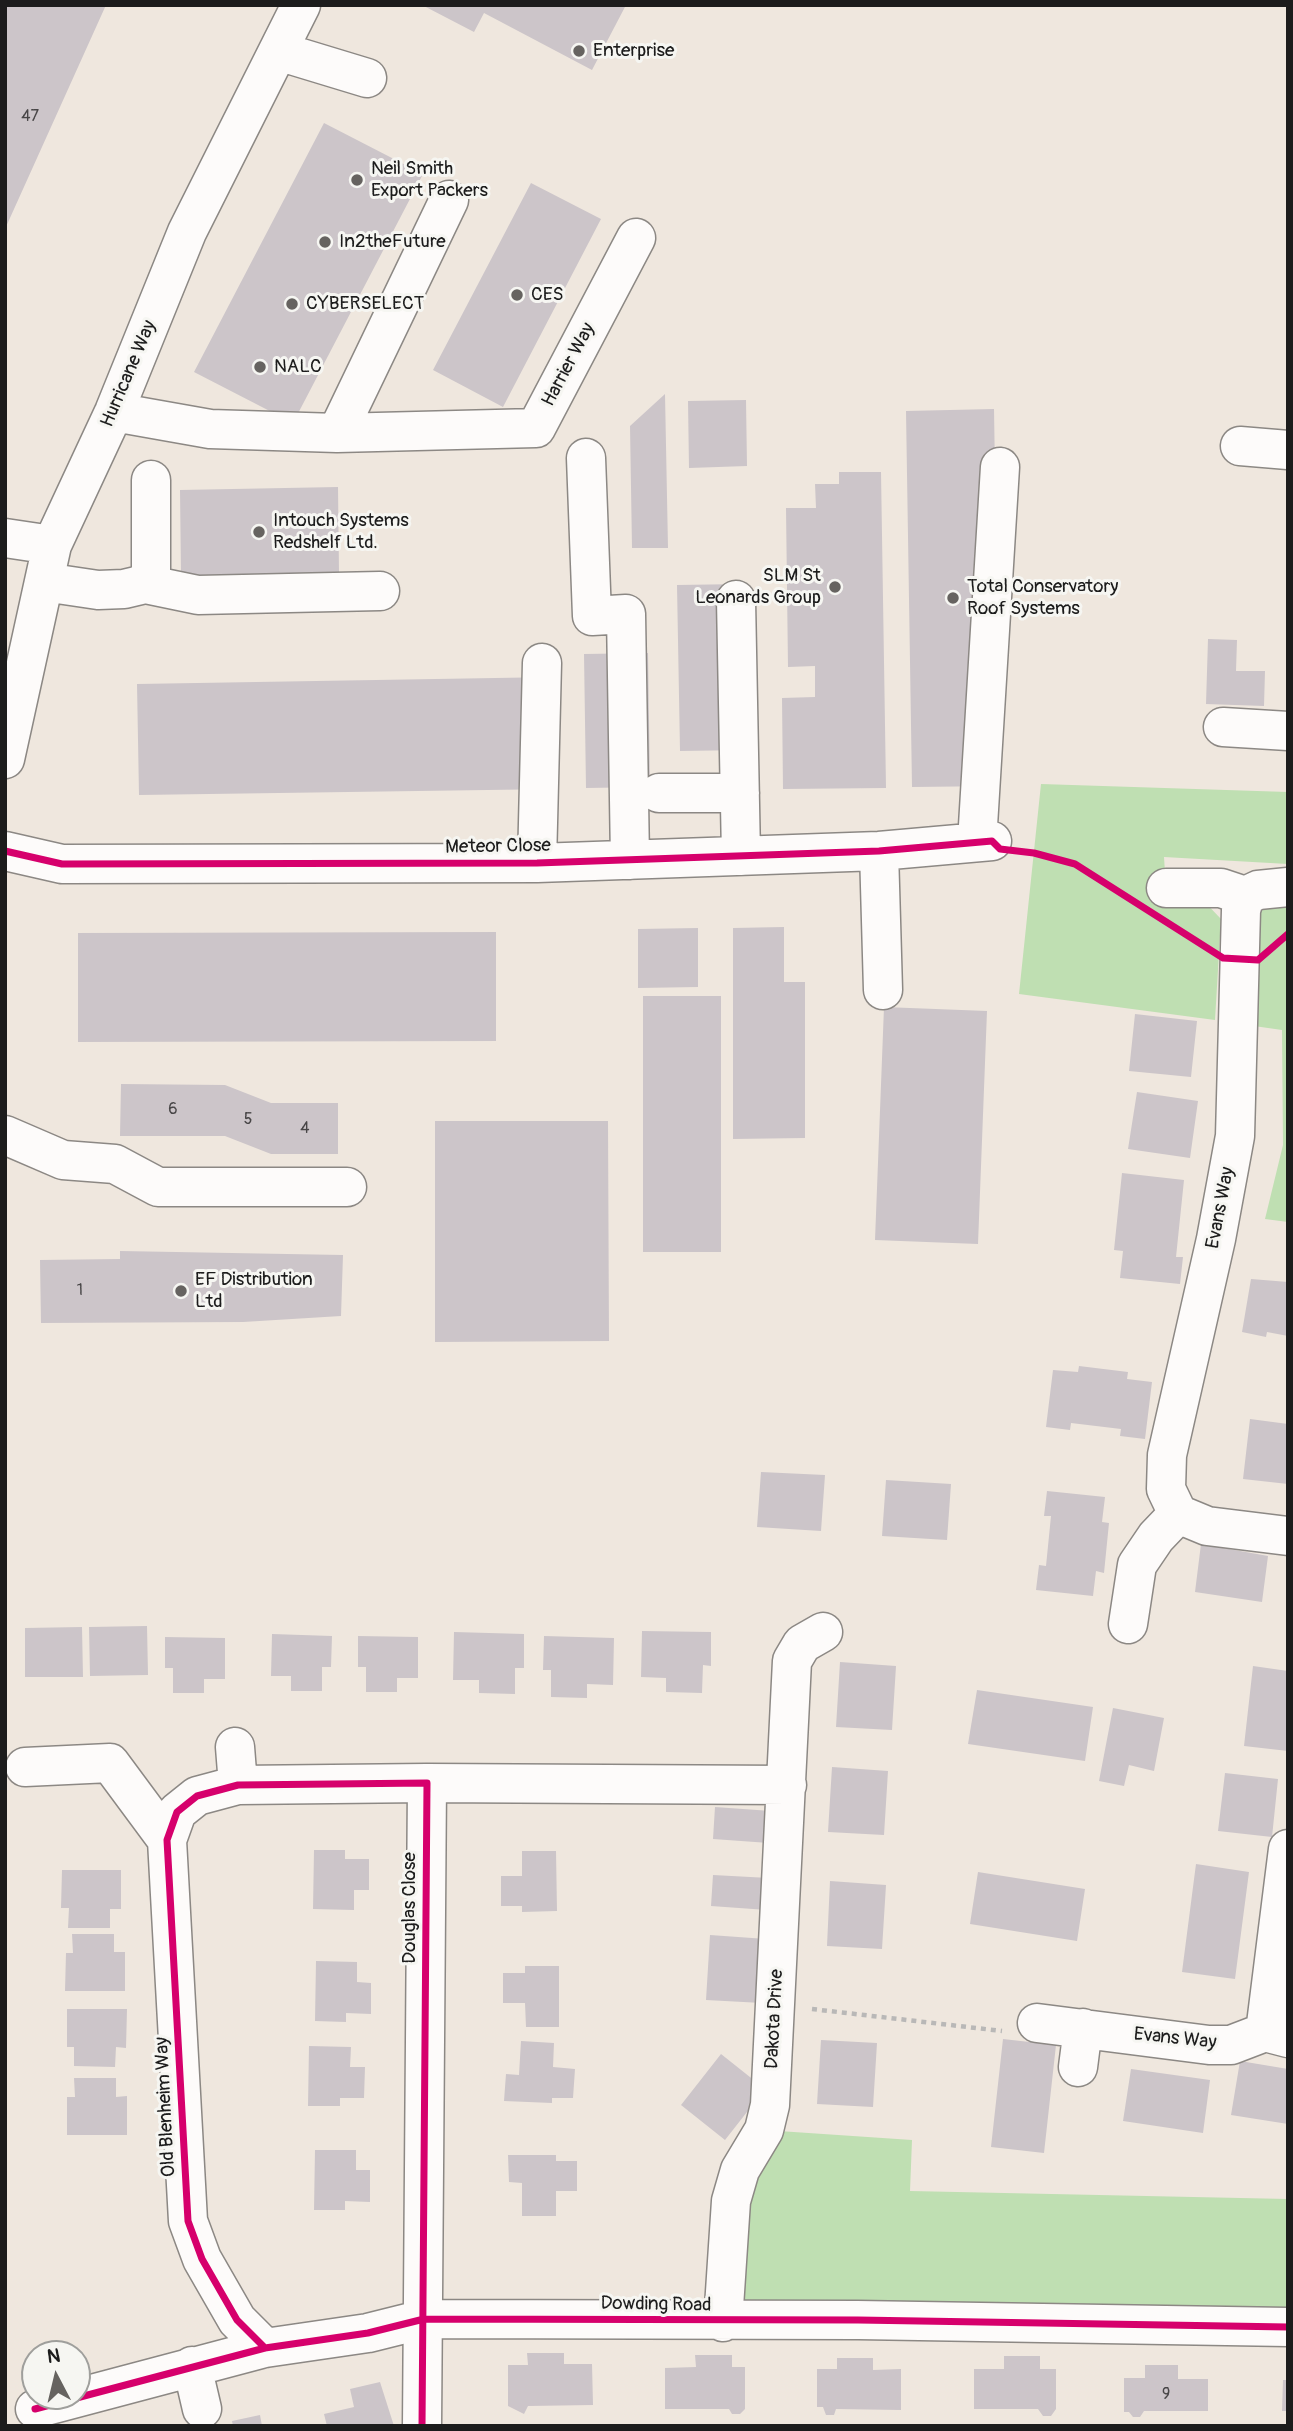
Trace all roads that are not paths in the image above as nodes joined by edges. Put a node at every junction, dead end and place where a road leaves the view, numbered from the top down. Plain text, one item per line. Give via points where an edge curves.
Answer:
1 (301, 5) edge
2 (278, 51) junction
3 (367, 78) dead end
4 (449, 200) dead end
5 (636, 238) dead end
6 (114, 412) junction
7 (337, 433) junction
8 (1240, 446) dead end
9 (1288, 450) edge
10 (586, 458) dead end
11 (1000, 467) dead end
12 (150, 480) dead end
13 (5, 538) edge
14 (52, 545) junction
15 (44, 582) junction
16 (145, 584) junction
17 (380, 591) dead end
18 (736, 600) dead end
19 (542, 663) dead end
20 (1223, 727) dead end
21 (1288, 731) edge
22 (5, 759) edge
23 (659, 793) dead end
24 (740, 793) junction
25 (5, 851) edge
26 (879, 851) junction
27 (741, 856) junction
28 (630, 860) junction
29 (537, 863) junction
30 (1288, 887) edge
31 (1166, 888) dead end
32 (1245, 896) junction
33 (883, 990) dead end
34 (5, 1135) edge
35 (347, 1187) dead end
36 (1178, 1514) junction
37 (1288, 1536) edge
38 (1128, 1624) dead end
39 (823, 1632) dead end
40 (235, 1747) dead end
41 (25, 1768) dead end
42 (427, 1783) junction
43 (238, 1785) junction
44 (787, 1786) junction
45 (167, 1840) junction
46 (1288, 1849) edge
47 (1037, 2023) road end
48 (1083, 2028) junction
49 (1277, 2035) edge
50 (1078, 2067) dead end
51 (424, 2319) junction
52 (723, 2322) junction
53 (1288, 2327) edge
54 (265, 2348) junction
55 (192, 2366) junction
56 (91, 2394) edge
57 (202, 2409) dead end
58 (422, 2426) edge

1 - 2 street, Hurricane Way
2 - 3 street
2 - 6 street, Hurricane Way via 187,232
4 - 7 street
5 - 7 street, Harrier Way via 536,428
6 - 7 street, Harrier Way via 210,429
6 - 14 street, Hurricane Way
8 - 9 street
10 - 28 street via 592,615 625,614
11 - 26 street, Meteor Close via 985,842
12 - 16 street via 151,571
13 - 14 street
14 - 15 street, Hurricane Way
15 - 16 street via 98,590
15 - 22 street, Hurricane Way
16 - 17 street via 198,594
18 - 24 street
19 - 29 street
20 - 21 street
23 - 24 street
24 - 27 street
25 - 29 street, Meteor Close via 62,864
26 - 27 street, Meteor Close
26 - 33 street
27 - 28 street, Meteor Close
28 - 29 street, Meteor Close
30 - 32 street
31 - 32 street via 1221,888
32 - 36 street, Evans Way via 1235,1136 1167,1455 1167,1489
34 - 35 street via 63,1160 115,1164 158,1187
36 - 37 street via 1207,1526
36 - 38 street via 1138,1565
39 - 44 street, Dakota Drive via 802,1644 792,1661
40 - 43 street
41 - 45 street via 110,1763
42 - 43 street
42 - 44 street
42 - 51 street, Douglas Close
43 - 45 street via 197,1796 177,1812
44 - 52 street, Dakota Drive via 770,2105 764,2130 740,2170 731,2201
45 - 54 street, Old Blenheim Way via 188,2221 202,2259 237,2320
46 - 49 street, Evans Way
47 - 48 street, Evans Way
48 - 49 street, Evans Way via 1209,2045
48 - 50 street
51 - 52 street, Dowding Road
51 - 54 street, Dowding Road via 369,2333
51 - 58 street, Douglas Close
52 - 53 street, Dowding Road
54 - 55 street, Dowding Road
55 - 56 street, Dowding Road
55 - 57 street

